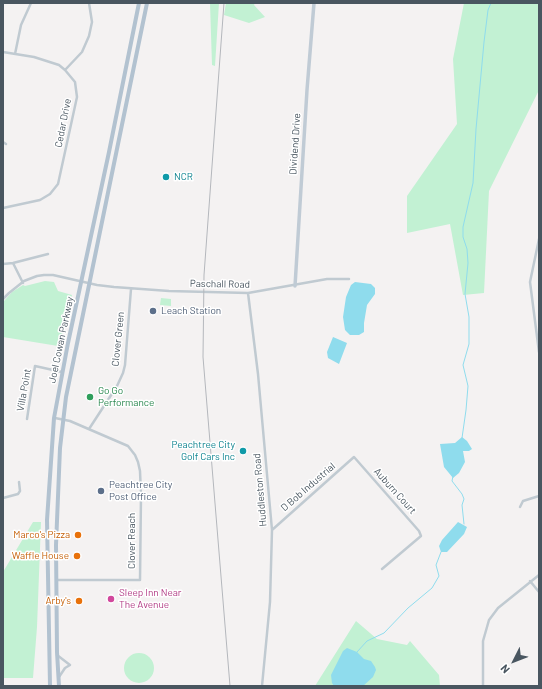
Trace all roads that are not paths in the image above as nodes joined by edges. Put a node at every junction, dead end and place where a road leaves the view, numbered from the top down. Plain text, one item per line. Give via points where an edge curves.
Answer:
1 (31, 3) edge
2 (89, 3) edge
3 (139, 3) edge
4 (147, 3) edge
5 (314, 3) edge
6 (3, 52) edge
7 (15, 54) junction
8 (65, 70) junction
9 (3, 208) edge
10 (539, 239) edge
11 (48, 254) dead end
12 (3, 264) edge
13 (13, 264) junction
14 (349, 279) dead end
15 (81, 281) junction
16 (23, 282) junction
17 (89, 283) junction
18 (295, 286) junction
19 (131, 289) junction
20 (248, 293) junction
21 (3, 299) edge
22 (539, 350) edge
23 (62, 372) junction
24 (54, 418) junction
25 (28, 419) dead end
26 (63, 419) junction
27 (89, 429) junction
28 (354, 457) joint
29 (19, 482) dead end
30 (539, 496) edge
31 (3, 498) edge
32 (520, 506) dead end
33 (272, 530) junction
34 (382, 569) dead end
35 (539, 575) edge
36 (57, 580) junction
37 (530, 581) junction
38 (539, 592) edge
39 (57, 655) junction
40 (59, 678) junction
41 (50, 686) edge
42 (59, 686) edge
43 (262, 686) edge
44 (483, 686) edge

1 - 7 street via 21,25
2 - 8 street via 92,22 89,36 82,52
3 - 15 main road, Joel Cowan Parkway
4 - 17 main road, Joel Cowan Parkway
5 - 18 street, Dividend Drive
6 - 7 street
7 - 8 street via 50,61
8 - 9 street, Cedar Drive via 74,82 77,97 58,184 50,194 40,200
10 - 22 street via 530,282
11 - 13 street
12 - 13 street
13 - 16 street
14 - 18 street, Paschall Road via 327,279
15 - 16 street, Paschall Road via 47,275
15 - 17 street, Paschall Road
15 - 23 main road, Joel Cowan Parkway
16 - 21 street, Paschall Road
17 - 19 street, Paschall Road
17 - 26 main road, Joel Cowan Parkway
18 - 20 street, Paschall Road
19 - 20 street, Paschall Road
19 - 27 street, Clover Green via 123,373
20 - 33 street, Huddleston Road
23 - 24 main road, Joel Cowan Parkway
23 - 25 street, Villa Point via 35,366
24 - 26 street, Clover Reach
24 - 41 main road, Joel Cowan Parkway via 48,520
26 - 27 street, Clover Reach
26 - 36 main road, Joel Cowan Parkway via 57,520
27 - 36 street, Clover Reach via 124,444 132,451 138,462 141,495 140,580
28 - 33 street, D Bob Industrial
28 - 34 street, Auburn Court via 420,531 421,536
29 - 31 street via 18,494
30 - 32 street via 523,501
33 - 43 street, Huddleston Road via 270,602
35 - 37 street
36 - 39 main road, Joel Cowan Parkway
37 - 38 street
37 - 44 street via 498,608 489,620 483,641
39 - 40 main road, Joel Cowan Parkway
39 - 40 street via 70,665
40 - 42 main road, Joel Cowan Parkway

